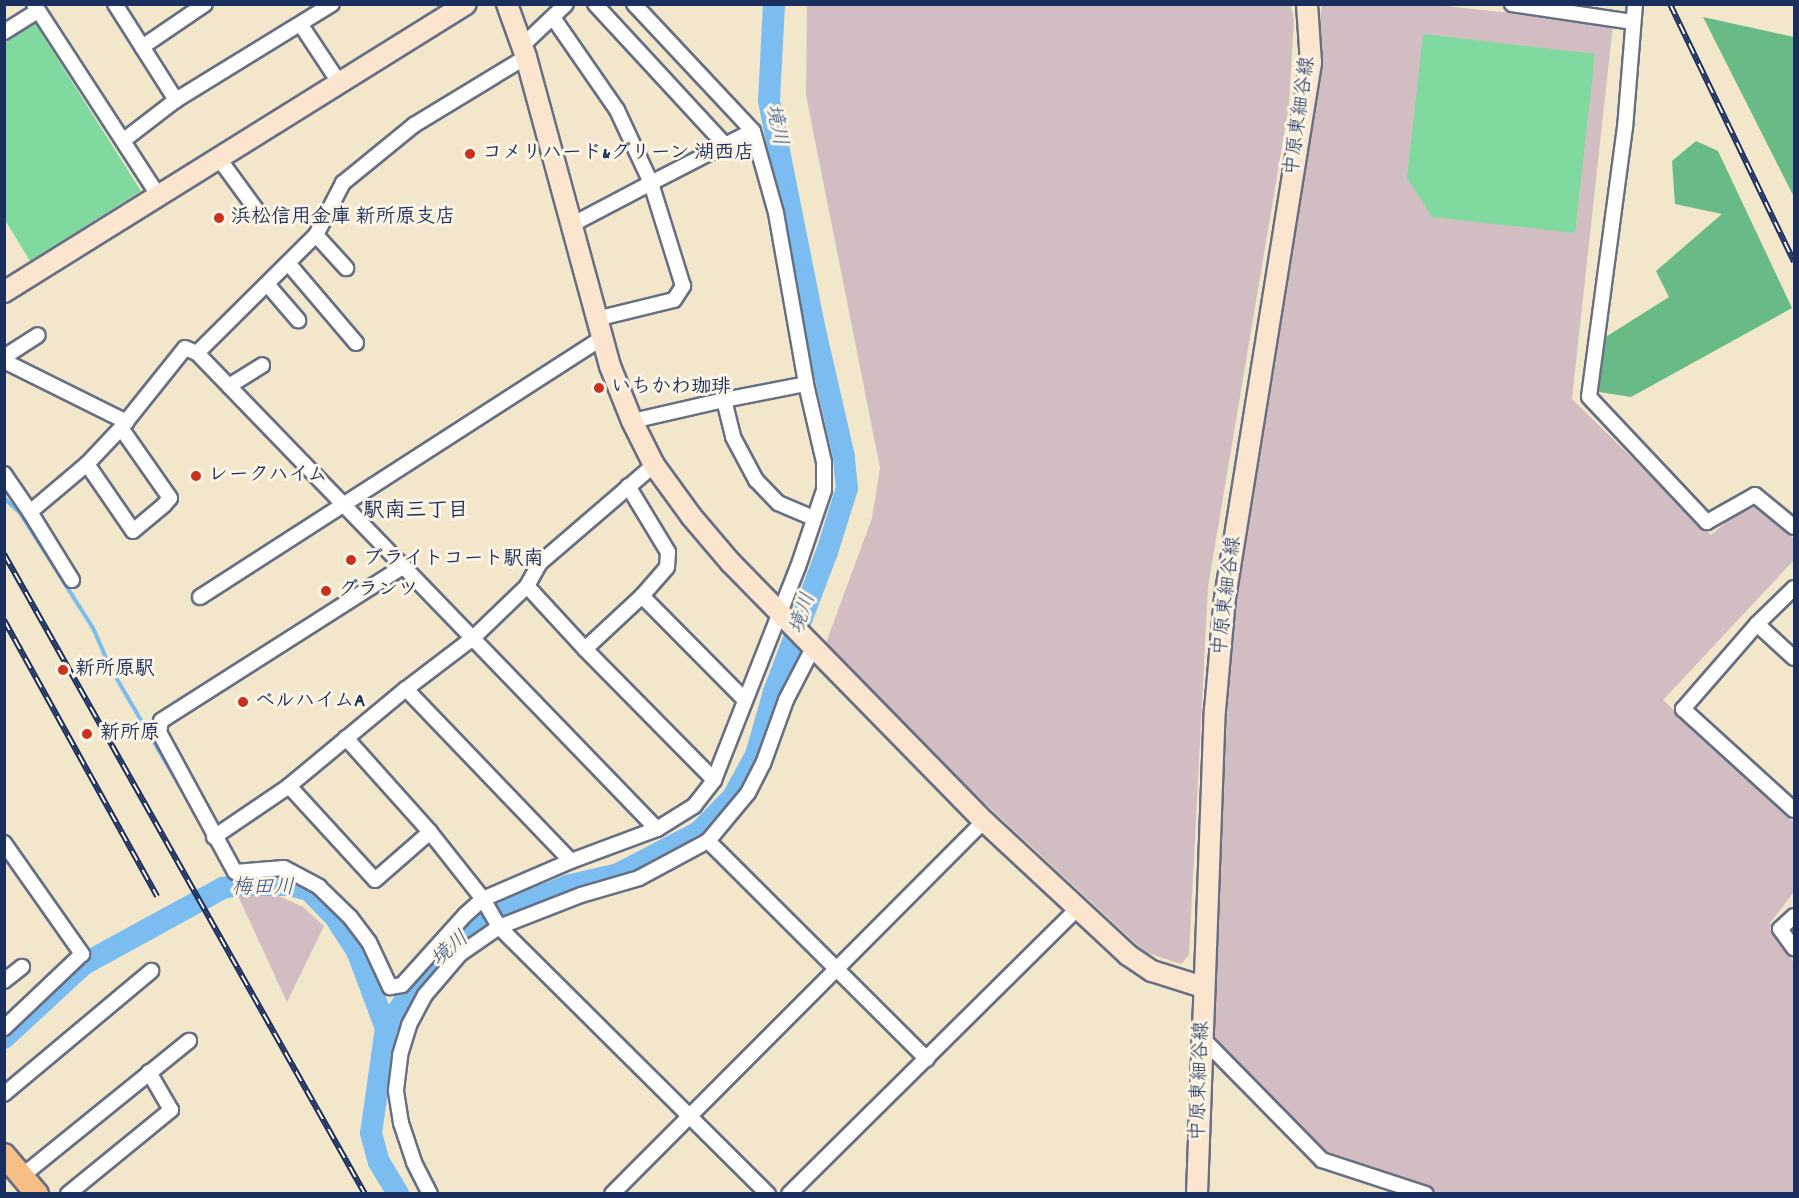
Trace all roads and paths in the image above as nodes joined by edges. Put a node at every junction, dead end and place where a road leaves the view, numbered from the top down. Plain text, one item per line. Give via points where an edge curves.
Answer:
1 (115, 4) edge
2 (332, 4) edge
3 (466, 4) edge
4 (507, 4) edge
5 (566, 4) edge
6 (595, 4) edge
7 (634, 4) edge
8 (1307, 4) edge
9 (1512, 4) edge
10 (1635, 4) edge
11 (197, 7) edge
12 (36, 8) edge
13 (554, 19) junction
14 (1632, 22) junction
15 (301, 25) junction
16 (4, 32) edge
17 (142, 47) junction
18 (524, 51) junction
19 (340, 84) junction
20 (176, 100) junction
21 (753, 131) junction
22 (124, 140) junction
23 (724, 145) junction
24 (220, 160) junction
25 (651, 183) junction
26 (158, 195) junction
27 (258, 212) dead end
28 (571, 225) junction
29 (316, 235) junction
30 (288, 263) junction
31 (346, 268) dead end
32 (267, 284) junction
33 (4, 292) edge
34 (596, 319) junction
35 (298, 320) dead end
36 (38, 335) dead end
37 (602, 338) junction
38 (356, 343) dead end
39 (197, 353) junction
40 (4, 359) edge
41 (262, 365) dead end
42 (806, 384) junction
43 (229, 386) junction
44 (724, 400) junction
45 (632, 421) junction
46 (124, 425) junction
47 (87, 464) junction
48 (654, 465) junction
49 (4, 474) edge
50 (628, 486) junction
51 (342, 503) junction
52 (30, 512) junction
53 (814, 518) junction
54 (1794, 527) edge
55 (404, 566) junction
56 (72, 580) dead end
57 (527, 586) junction
58 (1794, 588) edge
59 (642, 596) junction
60 (200, 597) dead end
61 (780, 613) junction
62 (1757, 624) junction
63 (473, 638) junction
64 (810, 644) junction
65 (585, 649) junction
66 (1794, 658) edge
67 (406, 689) junction
68 (745, 700) junction
69 (346, 738) junction
70 (714, 780) junction
71 (289, 786) junction
72 (1794, 810) edge
73 (984, 821) junction
74 (657, 829) junction
75 (430, 832) junction
76 (214, 837) junction
77 (708, 841) junction
78 (4, 843) edge
79 (572, 861) junction
80 (483, 899) junction
81 (1077, 909) junction
82 (1794, 916) edge
83 (499, 927) junction
84 (1794, 948) edge
85 (22, 967) dead end
86 (834, 968) junction
87 (151, 971) dead end
88 (4, 981) edge
89 (1203, 987) junction
90 (4, 1028) edge
91 (1202, 1038) junction
92 (189, 1041) dead end
93 (927, 1059) junction
94 (149, 1072) junction
95 (4, 1094) edge
96 (691, 1116) junction
97 (4, 1155) edge
98 (22, 1176) junction
99 (37, 1194) edge
100 (68, 1194) edge
101 (430, 1194) edge
102 (612, 1194) edge
103 (768, 1194) edge
104 (789, 1194) edge
105 (1197, 1194) edge
106 (1426, 1194) edge

1 - 17 street
2 - 15 street
3 - 19 street
4 - 18 street
5 - 13 street
6 - 23 street
7 - 21 street
8 - 89 street, 中原東細谷線 via 1311,63 1225,598 1215,710
9 - 14 street
10 - 14 street
11 - 17 street
12 - 16 street
12 - 22 street
13 - 18 street
13 - 25 street via 617,110
14 - 54 street via 1625,127 1589,397 1707,522 1755,495
15 - 19 street
15 - 20 street
17 - 20 street
18 - 28 street
18 - 29 street via 414,125 343,183
19 - 24 street
20 - 22 street
21 - 23 street
21 - 42 street via 776,213
22 - 26 street
23 - 25 street
24 - 26 street
24 - 27 street
25 - 28 street
25 - 34 street via 683,286 674,300
26 - 33 street
28 - 34 street
29 - 30 street
29 - 31 street
30 - 32 street
30 - 38 street
32 - 35 street
32 - 39 street
34 - 37 street
36 - 40 street
37 - 45 street
37 - 51 street
39 - 43 street
39 - 46 street via 185,348
40 - 46 street
41 - 43 street
42 - 44 street
42 - 53 street via 824,462 825,490
43 - 51 street
44 - 45 street
44 - 53 street via 733,437 756,480 778,503
45 - 48 street
46 - 47 street
46 - 47 street via 170,498 164,505 133,531
47 - 52 street
48 - 50 street
48 - 61 street via 698,524
49 - 52 street
50 - 57 street via 540,562
50 - 59 street via 668,552 667,567
51 - 55 street
51 - 60 street
52 - 56 street
53 - 61 street
55 - 63 street
55 - 76 street via 161,721 159,732
57 - 63 street
57 - 65 street
58 - 62 street
59 - 65 street
59 - 68 street
61 - 64 street
61 - 68 street
62 - 66 street
62 - 72 street via 1683,709
63 - 67 street
63 - 74 street
64 - 73 street
64 - 77 street via 748,794
65 - 70 street
67 - 69 street
67 - 79 street
68 - 70 street
69 - 71 street
69 - 75 street
70 - 74 street via 693,806
71 - 75 street via 375,880
71 - 76 street
73 - 81 street
73 - 86 street
74 - 79 street
75 - 80 street
76 - 80 street via 235,872 284,868 319,886 369,942 390,987 402,985
77 - 83 street via 639,878 581,895
77 - 86 street
78 - 90 street via 82,954
79 - 80 street
80 - 83 street
81 - 89 street via 1152,971
81 - 93 street
82 - 84 street via 1780,929
83 - 96 street
83 - 101 street via 460,954 430,988 409,1025 400,1055 396,1090 401,1123
85 - 88 street
86 - 93 street
86 - 96 street
87 - 95 street
89 - 91 street, 中原東細谷線
91 - 105 street, 中原東細谷線
91 - 106 street via 1322,1160
92 - 94 street
93 - 104 street
94 - 98 street
94 - 100 street via 171,1110
96 - 102 street
96 - 103 street
97 - 98 main road
98 - 99 main road

